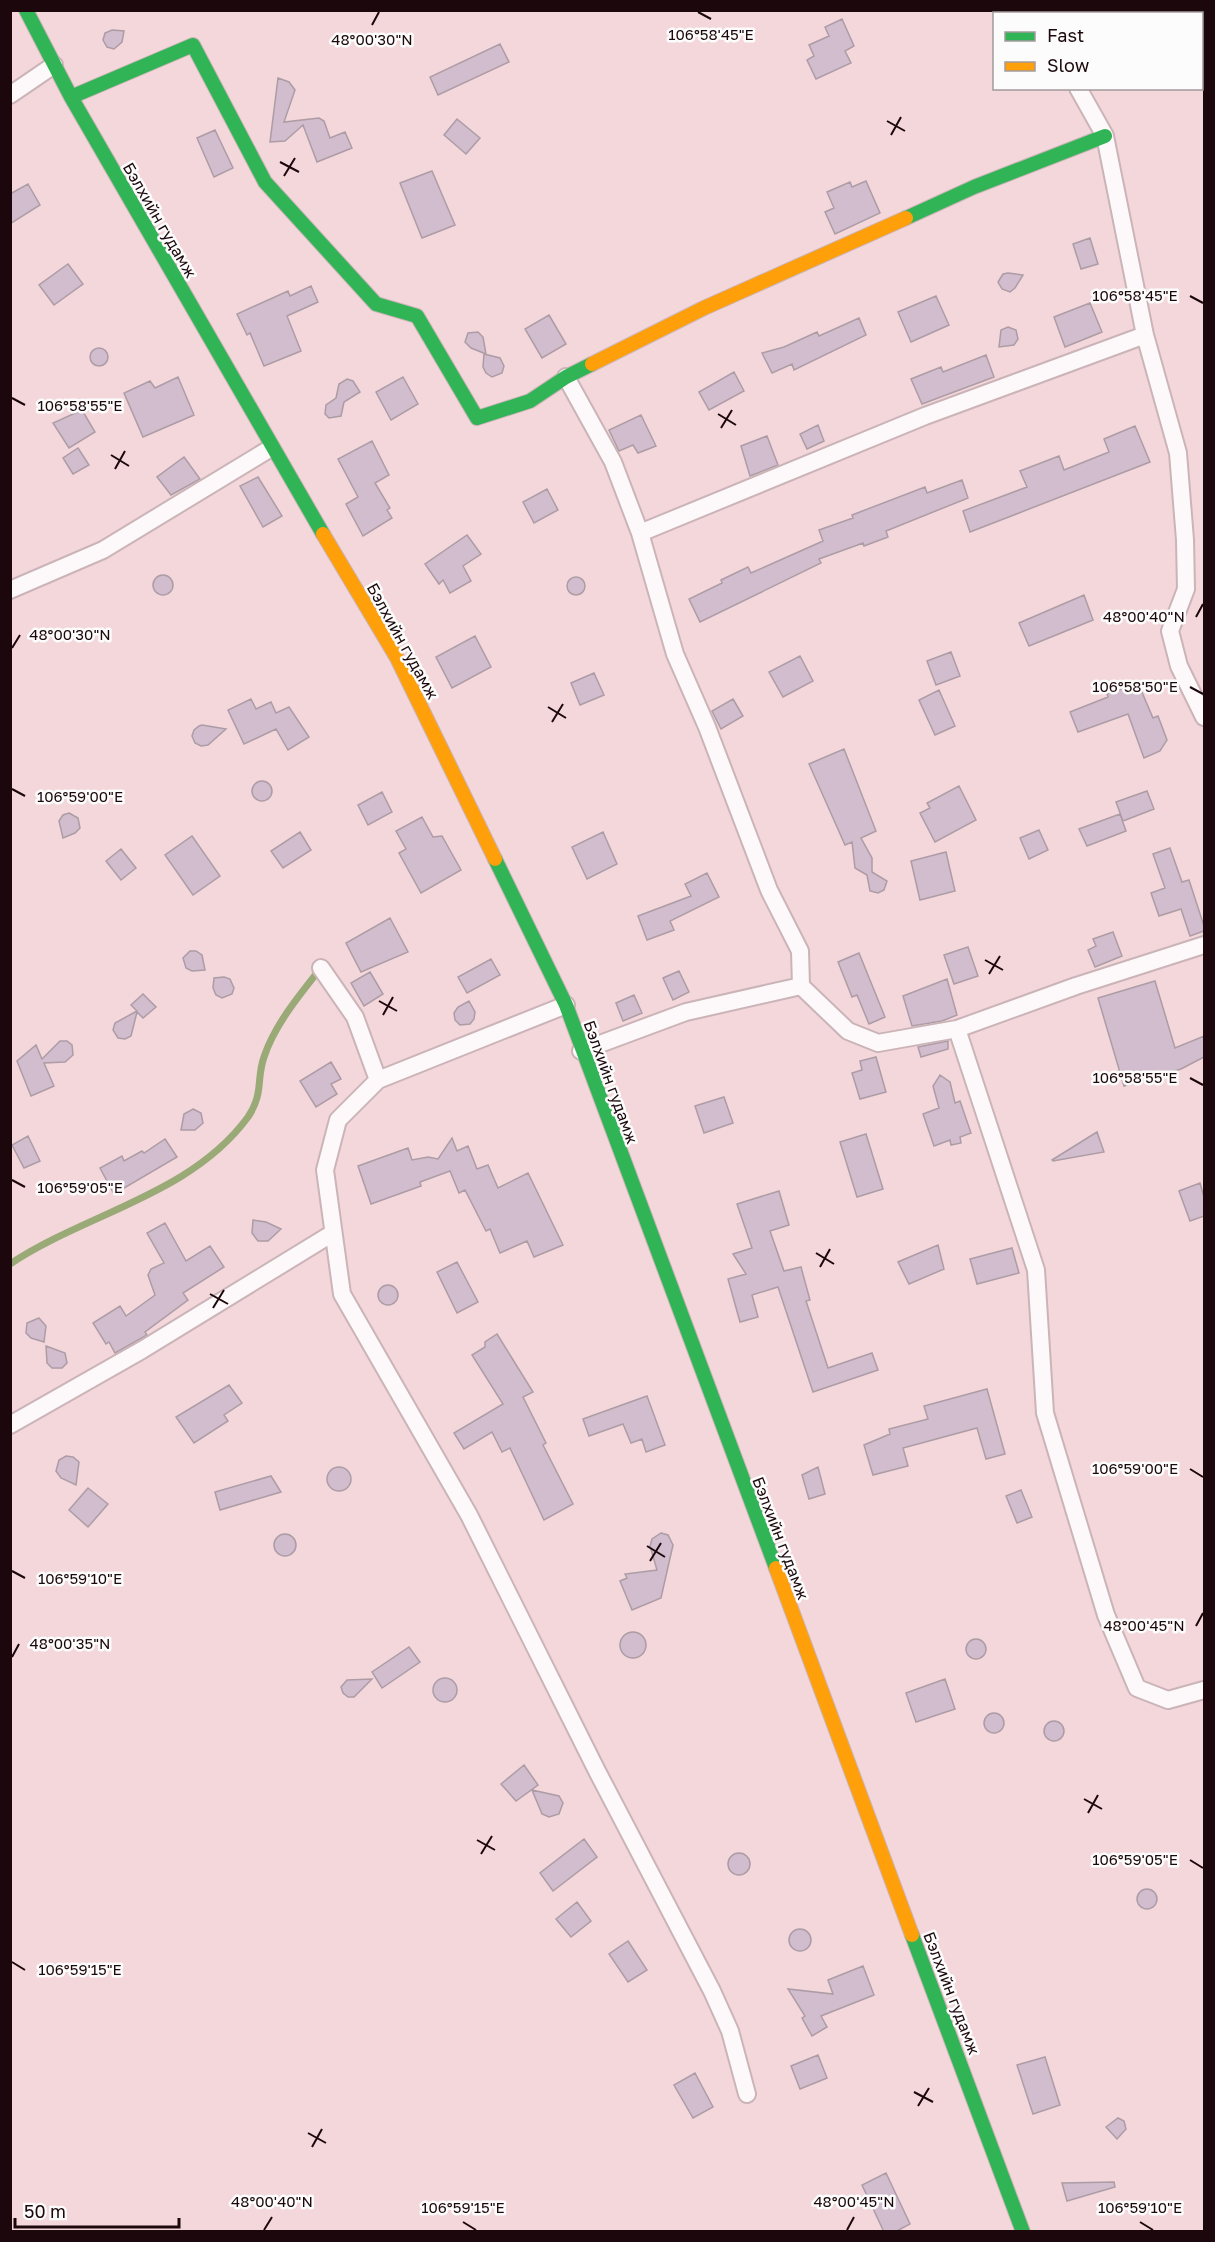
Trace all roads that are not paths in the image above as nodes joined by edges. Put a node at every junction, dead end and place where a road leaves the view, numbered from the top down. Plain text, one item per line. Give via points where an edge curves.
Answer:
1 (26, 10) edge
2 (54, 65) junction
3 (1079, 90) edge
4 (10, 95) edge
5 (70, 97) junction
6 (1105, 136) junction
7 (1145, 334) junction
8 (566, 377) junction
9 (271, 448) junction
10 (640, 533) junction
11 (10, 590) edge
12 (1204, 717) edge
13 (1204, 945) edge
14 (321, 968) dead end
15 (801, 986) junction
16 (566, 1005) junction
17 (957, 1029) junction
18 (581, 1051) junction
19 (378, 1080) junction
20 (333, 1233) junction
21 (10, 1425) edge
22 (1204, 1690) edge
23 (747, 2094) dead end
24 (1023, 2232) edge

1 - 2 main road, Бэлхийн гудамж
2 - 4 street
2 - 5 main road, Бэлхийн гудамж
3 - 6 street
5 - 8 main road via 194,45 265,182 376,304 417,316 477,418 530,401
5 - 9 main road, Бэлхийн гудамж
6 - 7 street
6 - 8 main road via 974,187 714,303
7 - 10 street via 925,416
7 - 12 street via 1178,453 1186,589 1170,631 1179,666
8 - 10 street via 613,462
9 - 11 street via 103,550
9 - 16 main road, Бэлхийн гудамж via 397,658
10 - 15 street via 675,654 769,890 800,951
13 - 17 street
14 - 19 street via 355,1017
15 - 17 street via 848,1031 878,1043
15 - 18 street via 686,1012
16 - 18 main road, Бэлхийн гудамж
16 - 19 street
17 - 22 street via 1036,1270 1045,1413 1106,1615 1137,1688 1168,1700
18 - 24 main road, Бэлхийн гудамж
19 - 20 street via 338,1120 325,1170
20 - 21 street
20 - 23 street via 342,1294 469,1515 712,1991 730,2031

